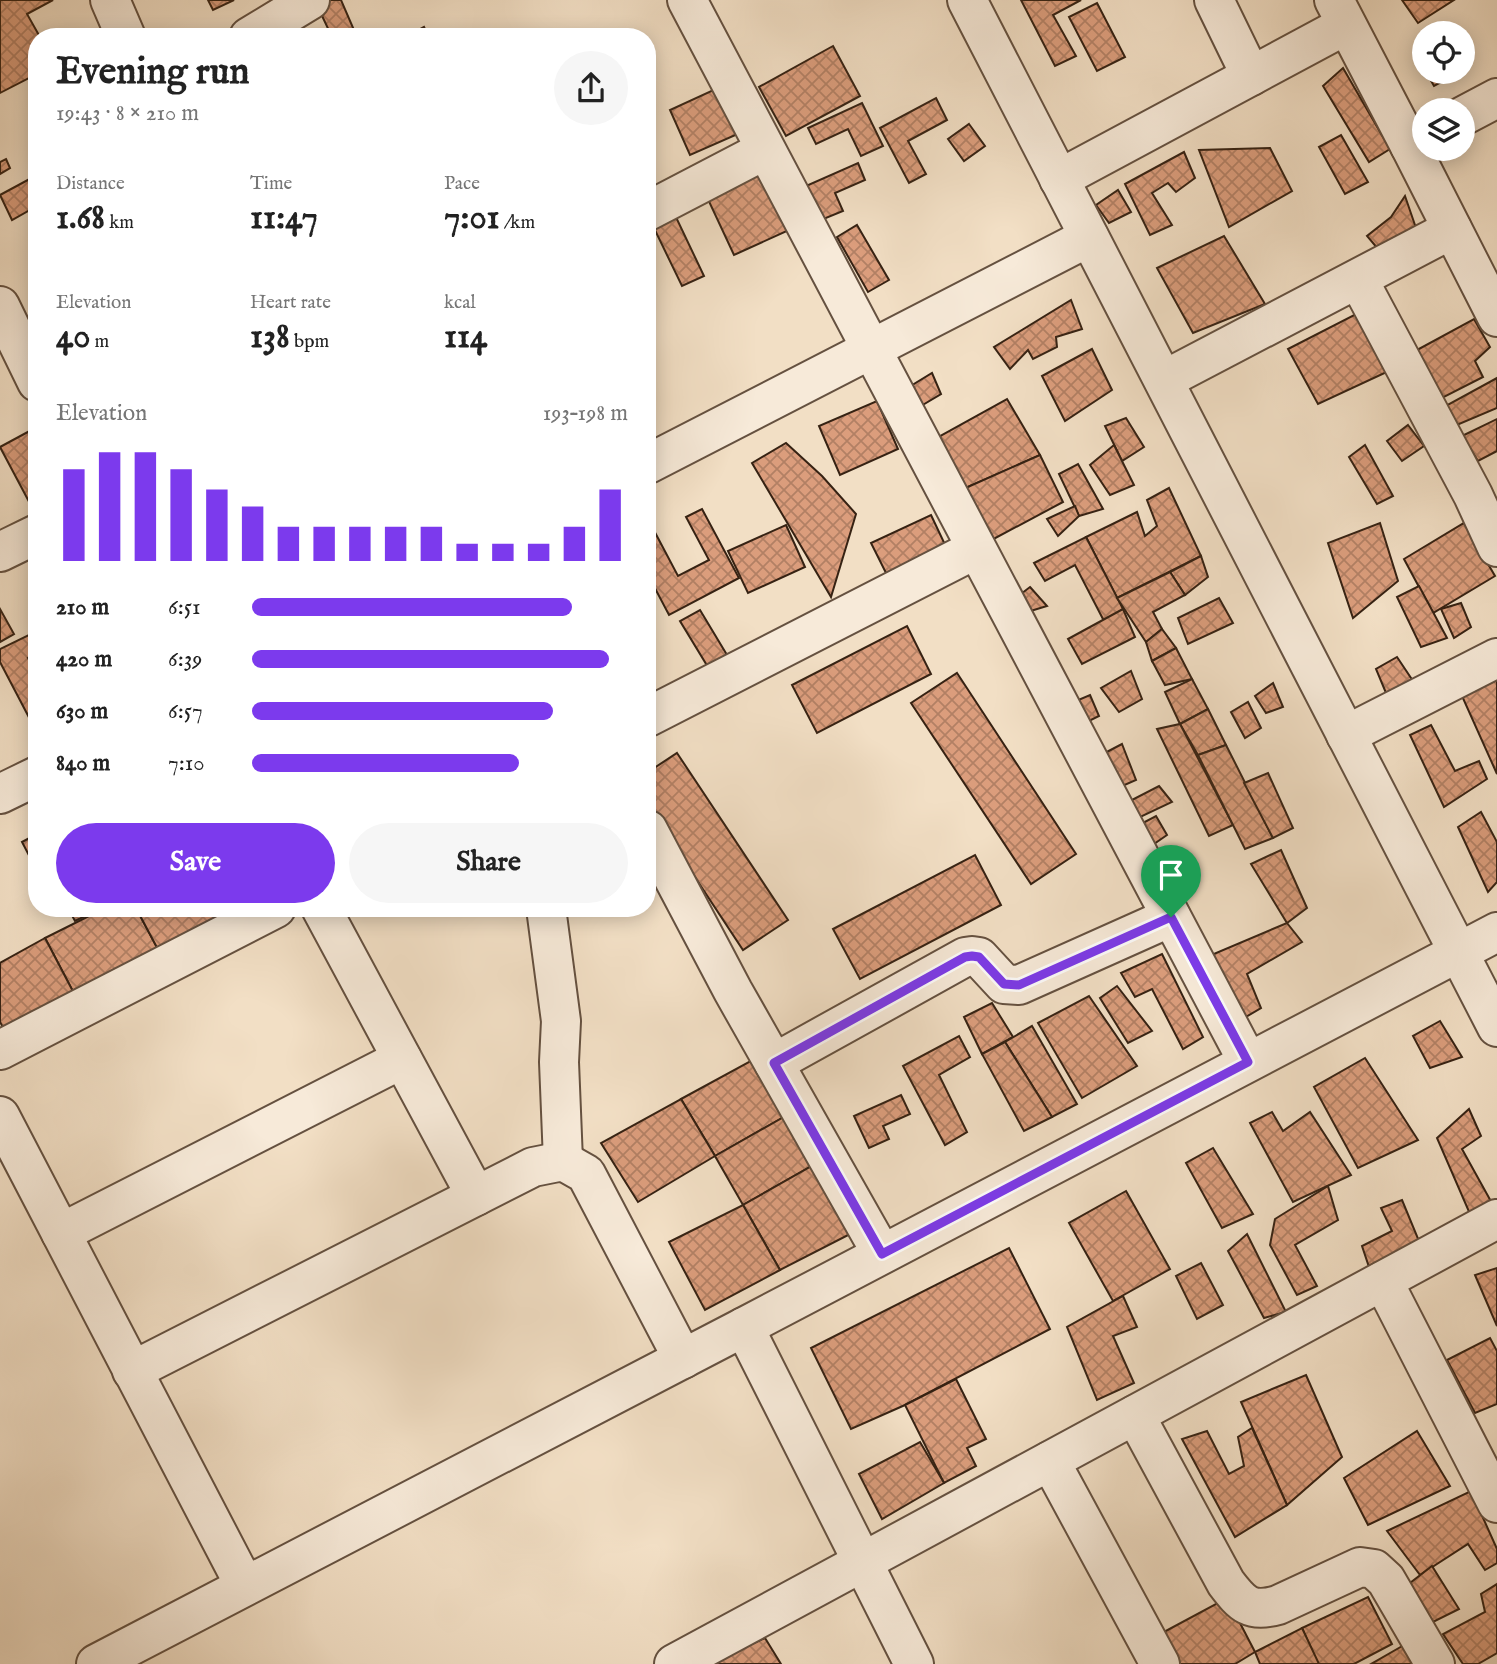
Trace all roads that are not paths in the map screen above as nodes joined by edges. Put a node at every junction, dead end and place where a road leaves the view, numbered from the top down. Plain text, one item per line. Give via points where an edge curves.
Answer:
1 (110, 0) edge
2 (310, 0) edge
3 (687, 0) edge
4 (967, 0) edge
5 (1214, 0) edge
6 (1340, 12) edge
7 (122, 28) edge
8 (270, 28) edge
9 (1251, 76) junction
10 (1497, 98) edge
11 (1475, 110) edge
12 (1412, 134) edge
13 (765, 150) junction
14 (1425, 161) edge
15 (1059, 179) junction
16 (656, 207) edge
17 (1452, 229) junction
18 (1089, 237) junction
19 (1358, 279) junction
20 (1497, 317) edge
21 (6, 330) edge
22 (870, 350) junction
23 (28, 367) edge
24 (1164, 380) junction
25 (656, 460) edge
26 (1485, 487) edge
27 (28, 538) edge
28 (1497, 547) edge
29 (976, 549) junction
30 (0, 552) edge
31 (1497, 658) edge
32 (656, 713) edge
33 (1346, 735) junction
34 (28, 780) edge
35 (0, 794) edge
36 (656, 845) edge
37 (259, 917) edge
38 (326, 917) edge
39 (547, 917) edge
40 (1171, 917) junction
41 (1497, 932) edge
42 (1458, 952) junction
43 (1497, 1027) edge
44 (0, 1050) edge
45 (402, 1059) junction
46 (1248, 1062) junction
47 (774, 1063) junction
48 (0, 1116) edge
49 (563, 1161) junction
50 (476, 1196) junction
51 (1497, 1219) edge
52 (61, 1233) junction
53 (882, 1254) junction
54 (1382, 1281) junction
55 (744, 1327) junction
56 (683, 1359) junction
57 (132, 1371) junction
58 (1135, 1415) junction
59 (1049, 1461) junction
60 (1497, 1503) edge
61 (863, 1562) junction
62 (245, 1586) junction
63 (910, 1663) edge
64 (96, 1664) edge
65 (674, 1664) edge
66 (1160, 1664) edge
67 (1435, 1664) edge

1 - 7 street
2 - 8 street
3 - 13 street
4 - 15 street
5 - 9 street
6 - 9 street
6 - 12 street
9 - 15 street
10 - 11 street
13 - 16 street
13 - 22 street
14 - 17 street
15 - 18 street
17 - 19 street
17 - 20 street
18 - 22 street
18 - 24 street
19 - 24 street
19 - 26 street
21 - 23 street
22 - 25 street
22 - 29 street
24 - 33 street
26 - 28 street
27 - 30 street
29 - 32 street
29 - 40 street
31 - 33 street
33 - 42 street
34 - 35 street
36 - 47 street
37 - 44 street
38 - 45 street
39 - 49 street via 561,1021
40 - 46 street
40 - 47 street via 1019,985 1004,984 979,957 965,957
41 - 42 street
42 - 43 street
42 - 46 street
45 - 50 street
45 - 52 street
46 - 53 street
47 - 53 street
48 - 52 street
49 - 50 street via 533,1167
49 - 56 street via 586,1174
50 - 57 street
51 - 54 street
52 - 57 street
53 - 55 street
54 - 58 street
54 - 60 street
55 - 56 street
55 - 61 street
56 - 62 street
57 - 62 street
58 - 59 street
58 - 67 street via 1238,1599 1252,1608 1265,1609 1360,1567 1374,1569 1386,1580
59 - 61 street
59 - 66 street
61 - 63 street
61 - 65 street
62 - 64 street

